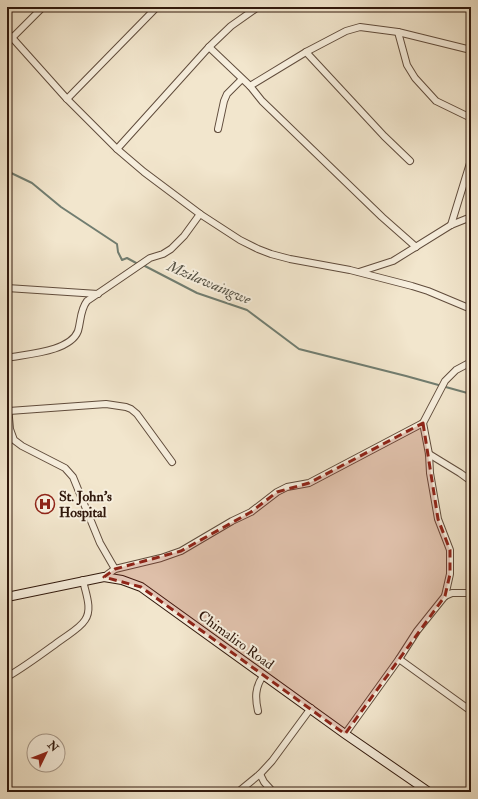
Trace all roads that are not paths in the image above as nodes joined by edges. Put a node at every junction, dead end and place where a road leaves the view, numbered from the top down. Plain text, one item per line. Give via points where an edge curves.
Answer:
1 (43, 7) edge
2 (157, 7) edge
3 (258, 7) edge
4 (7, 32) edge
5 (398, 32) junction
6 (12, 38) junction
7 (208, 47) junction
8 (471, 50) edge
9 (306, 52) junction
10 (242, 79) junction
11 (250, 86) junction
12 (67, 99) junction
13 (471, 118) edge
14 (218, 129) dead end
15 (117, 149) junction
16 (471, 160) edge
17 (410, 161) dead end
18 (200, 214) junction
19 (471, 218) edge
20 (451, 225) junction
21 (416, 247) junction
22 (359, 272) junction
23 (7, 288) edge
24 (98, 294) junction
25 (471, 309) edge
26 (7, 358) edge
27 (471, 362) edge
28 (7, 395) edge
29 (8, 411) junction
30 (8, 419) edge
31 (423, 423) junction
32 (429, 454) junction
33 (172, 462) dead end
34 (471, 481) edge
35 (115, 569) junction
36 (104, 577) junction
37 (82, 580) junction
38 (471, 593) edge
39 (445, 596) junction
40 (7, 597) edge
41 (399, 659) junction
42 (263, 676) junction
43 (7, 677) edge
44 (311, 708) junction
45 (471, 711) edge
46 (258, 712) dead end
47 (345, 734) junction
48 (260, 774) junction
49 (238, 792) edge
50 (272, 792) edge
51 (429, 792) edge

1 - 6 street
2 - 12 street
3 - 7 street via 231,26
4 - 6 street
5 - 8 street
5 - 9 street via 368,27 353,28
5 - 13 street via 407,65 419,83 436,102
6 - 12 street
7 - 10 street
7 - 15 street
9 - 11 street
9 - 17 street
10 - 11 street
10 - 14 street via 227,94
11 - 21 street via 262,101
12 - 15 street
15 - 18 street
16 - 20 street
18 - 22 street via 240,240 271,254
18 - 24 street via 184,236 170,249 150,258
19 - 20 street
20 - 21 street
21 - 22 street via 393,261
22 - 25 street via 420,289
23 - 24 street
24 - 26 street via 85,304 76,335 67,344
27 - 31 street via 456,370 445,381
28 - 29 street
29 - 30 street
29 - 33 street via 106,404 126,407 137,414
30 - 35 street via 14,440 65,468 73,477 100,543
31 - 32 street
31 - 35 street via 309,483 287,487 251,512 181,551
32 - 34 street
32 - 39 street via 438,519 450,550 450,574
35 - 36 street
36 - 37 street, Chimaliro Road
36 - 42 street, Chimaliro Road via 141,587
37 - 40 street, Chimaliro Road
37 - 43 street via 88,602 86,620
38 - 39 street via 452,593
39 - 41 street
41 - 45 street
41 - 47 street
42 - 44 street, Chimaliro Road
42 - 46 street via 256,689
44 - 47 street, Chimaliro Road
44 - 48 street via 278,754
47 - 51 street, Chimaliro Road
48 - 49 street
48 - 50 street

